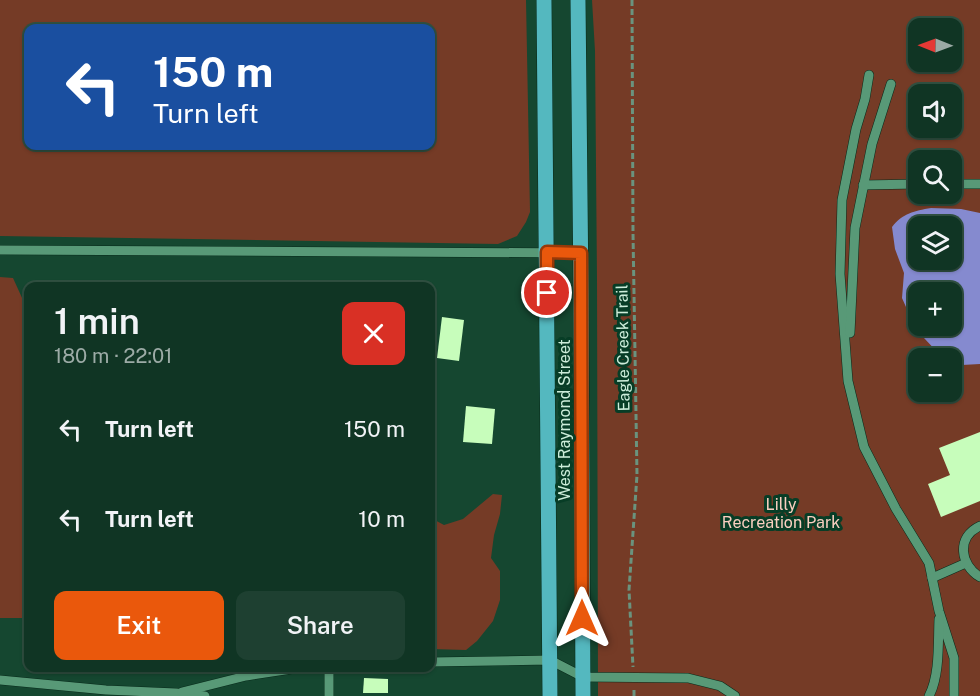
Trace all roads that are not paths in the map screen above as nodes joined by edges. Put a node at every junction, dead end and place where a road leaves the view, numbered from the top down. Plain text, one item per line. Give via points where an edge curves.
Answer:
1 (544, 0) edge
2 (578, 0) edge
3 (869, 75) dead end
4 (891, 84) dead end
5 (908, 184) edge
6 (962, 184) edge
7 (980, 184) edge
8 (863, 185) junction
9 (0, 250) edge
10 (547, 252) junction
11 (581, 253) junction
12 (848, 381) junction
13 (980, 526) edge
14 (966, 563) junction
15 (980, 577) edge
16 (932, 578) junction
17 (939, 611) junction
18 (550, 660) junction
19 (435, 662) edge
20 (272, 672) edge
21 (329, 672) edge
22 (583, 677) junction
23 (0, 680) edge
24 (106, 693) edge
25 (176, 694) edge
26 (206, 696) edge
27 (330, 696) edge
28 (550, 696) edge
29 (583, 696) edge
30 (735, 696) edge
31 (929, 696) edge
32 (954, 696) edge

1 - 10 main road, West Raymond Street
2 - 11 main road, West Raymond Street
3 - 12 lane via 842,200 840,274
4 - 8 lane
5 - 8 lane
6 - 7 lane
8 - 12 lane via 855,228
9 - 10 lane
10 - 11 lane
10 - 18 main road, West Raymond Street
11 - 22 main road, West Raymond Street
12 - 16 lane via 864,447 929,563
13 - 14 lane via 964,544
14 - 15 lane
14 - 16 lane
16 - 17 lane
17 - 31 lane via 938,656
17 - 32 lane via 954,658
18 - 19 lane
18 - 22 lane
18 - 28 main road, West Raymond Street
20 - 25 lane
21 - 27 lane
22 - 29 main road, West Raymond Street
22 - 30 lane via 688,678 720,686
23 - 24 lane
24 - 25 lane
25 - 26 lane

